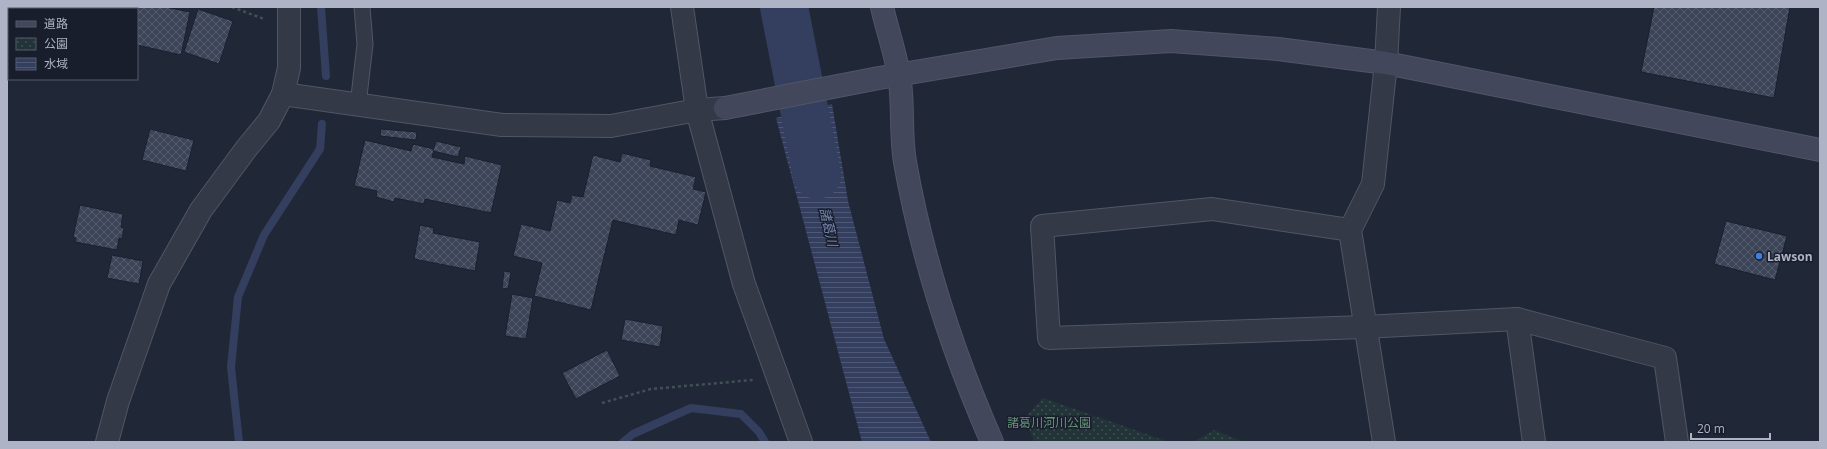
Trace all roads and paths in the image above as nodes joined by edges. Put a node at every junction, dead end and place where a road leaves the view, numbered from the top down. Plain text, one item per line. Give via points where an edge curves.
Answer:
1 (232, 7) edge
2 (362, 7) edge
3 (682, 7) edge
4 (882, 7) edge
5 (1389, 7) edge
6 (290, 16) edge
7 (1386, 63) junction
8 (889, 77) junction
9 (283, 94) junction
10 (358, 105) junction
11 (697, 110) junction
12 (1820, 150) edge
13 (1350, 230) junction
14 (1517, 319) junction
15 (1364, 327) junction
16 (779, 380) junction
17 (602, 403) dead end
18 (107, 442) edge
19 (801, 442) edge
20 (992, 442) edge
21 (1384, 442) edge
22 (1534, 442) edge
23 (1676, 442) edge

1 - 6 path via 259,18
2 - 10 lane via 365,44
3 - 11 street
4 - 8 street
5 - 7 street
6 - 9 street via 290,68
7 - 8 street via 1278,49 1171,41 1057,48
7 - 12 street
7 - 13 street via 1373,184
8 - 11 street via 725,108
8 - 20 street via 917,220 937,294 974,400
9 - 10 street
9 - 18 street via 269,121 201,210 159,284 118,401
10 - 11 street via 502,125 611,126
11 - 16 street via 744,284
13 - 15 street
13 - 15 street via 1212,209 1042,226 1049,338
14 - 15 street
14 - 22 street
14 - 23 street via 1665,358
15 - 21 street
16 - 17 path via 740,380 651,389
16 - 19 street

